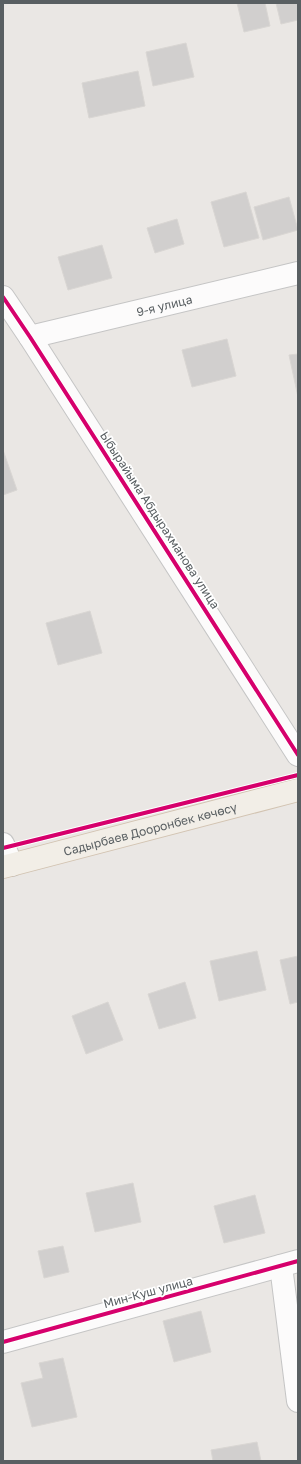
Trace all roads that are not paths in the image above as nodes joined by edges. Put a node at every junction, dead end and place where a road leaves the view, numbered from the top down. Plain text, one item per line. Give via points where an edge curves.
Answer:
1 (298, 273) edge
2 (3, 297) edge
3 (30, 337) junction
4 (298, 755) edge
5 (298, 790) edge
6 (3, 844) edge
7 (8, 866) edge
8 (289, 1263) edge
9 (3, 1342) edge
10 (298, 1401) edge

1 - 3 street, 9-я улица
2 - 3 street, Ыбырайыма Абдырахманова улица
3 - 4 street, Ыбырайыма Абдырахманова улица
5 - 7 main road, Садырбаев Дооронбек көчөсү
6 - 7 street
8 - 9 street, Мин-Куш улица
8 - 10 street

